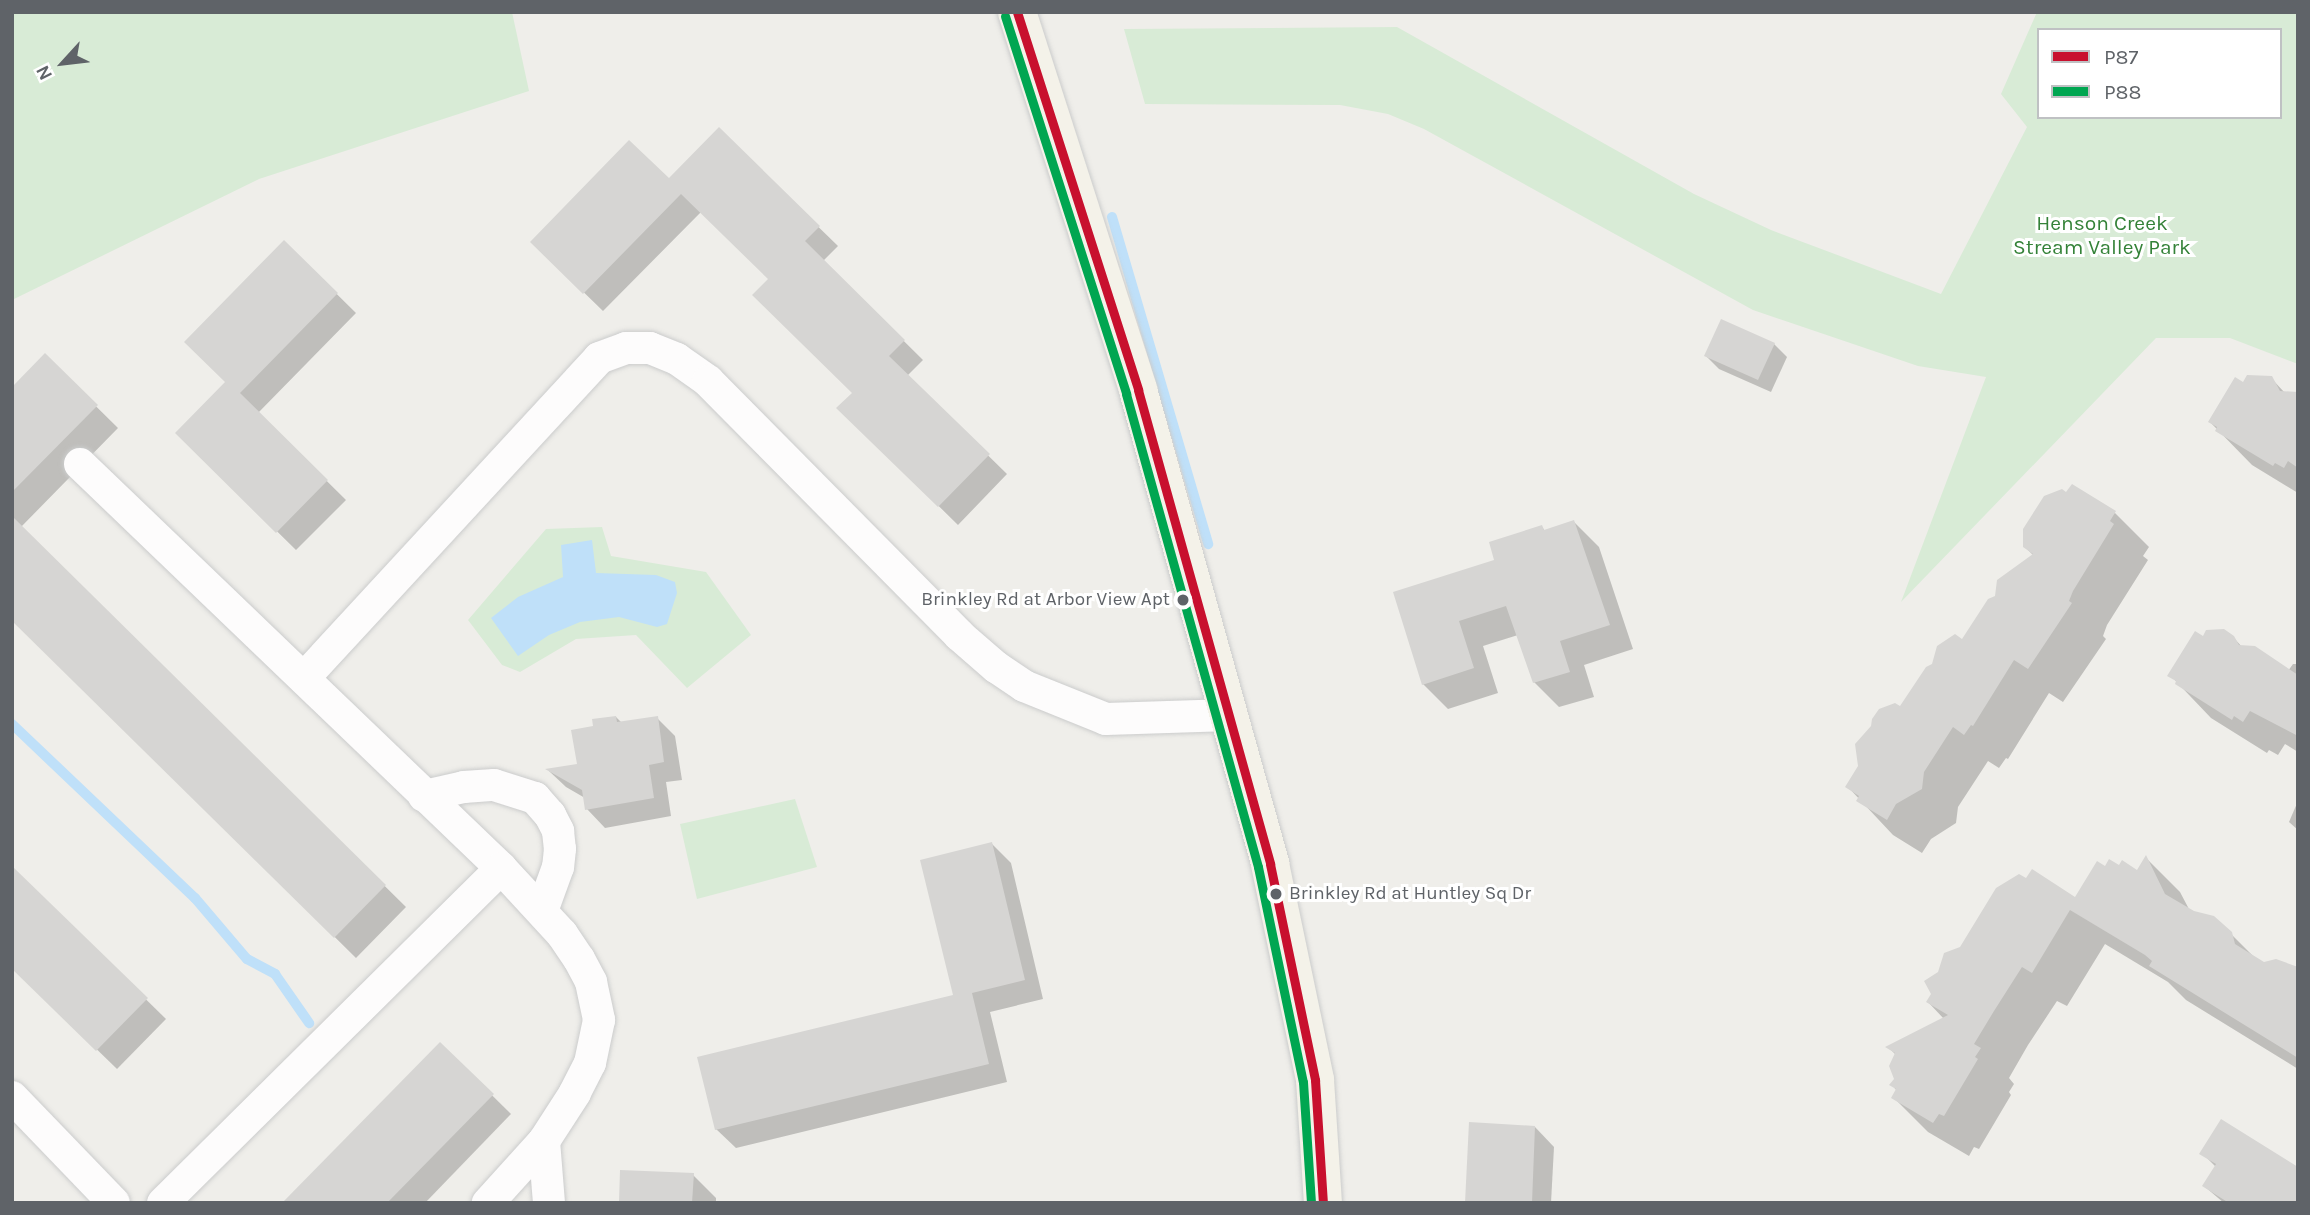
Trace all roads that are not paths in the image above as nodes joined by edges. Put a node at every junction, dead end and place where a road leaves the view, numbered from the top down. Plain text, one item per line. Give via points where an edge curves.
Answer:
1 (1017, 12) edge
2 (80, 464) dead end
3 (304, 678) junction
4 (1230, 715) junction
5 (424, 796) junction
6 (501, 867) junction
7 (541, 912) junction
8 (12, 1097) edge
9 (544, 1140) junction
10 (114, 1203) edge
11 (163, 1203) edge
12 (488, 1203) edge
13 (549, 1203) edge
14 (1323, 1203) edge

1 - 4 main road via 1138,390
2 - 3 street
3 - 4 street via 599,358 626,348 650,348 677,359 708,381 959,635 1024,686 1106,719
3 - 5 street
4 - 14 main road via 1270,864 1304,1019 1315,1080
5 - 6 street
5 - 7 street via 494,785 535,798 558,831 560,849
6 - 7 street
6 - 11 street
7 - 9 street via 579,959 591,982 599,1020 590,1062
8 - 10 street
9 - 12 street
9 - 13 street

